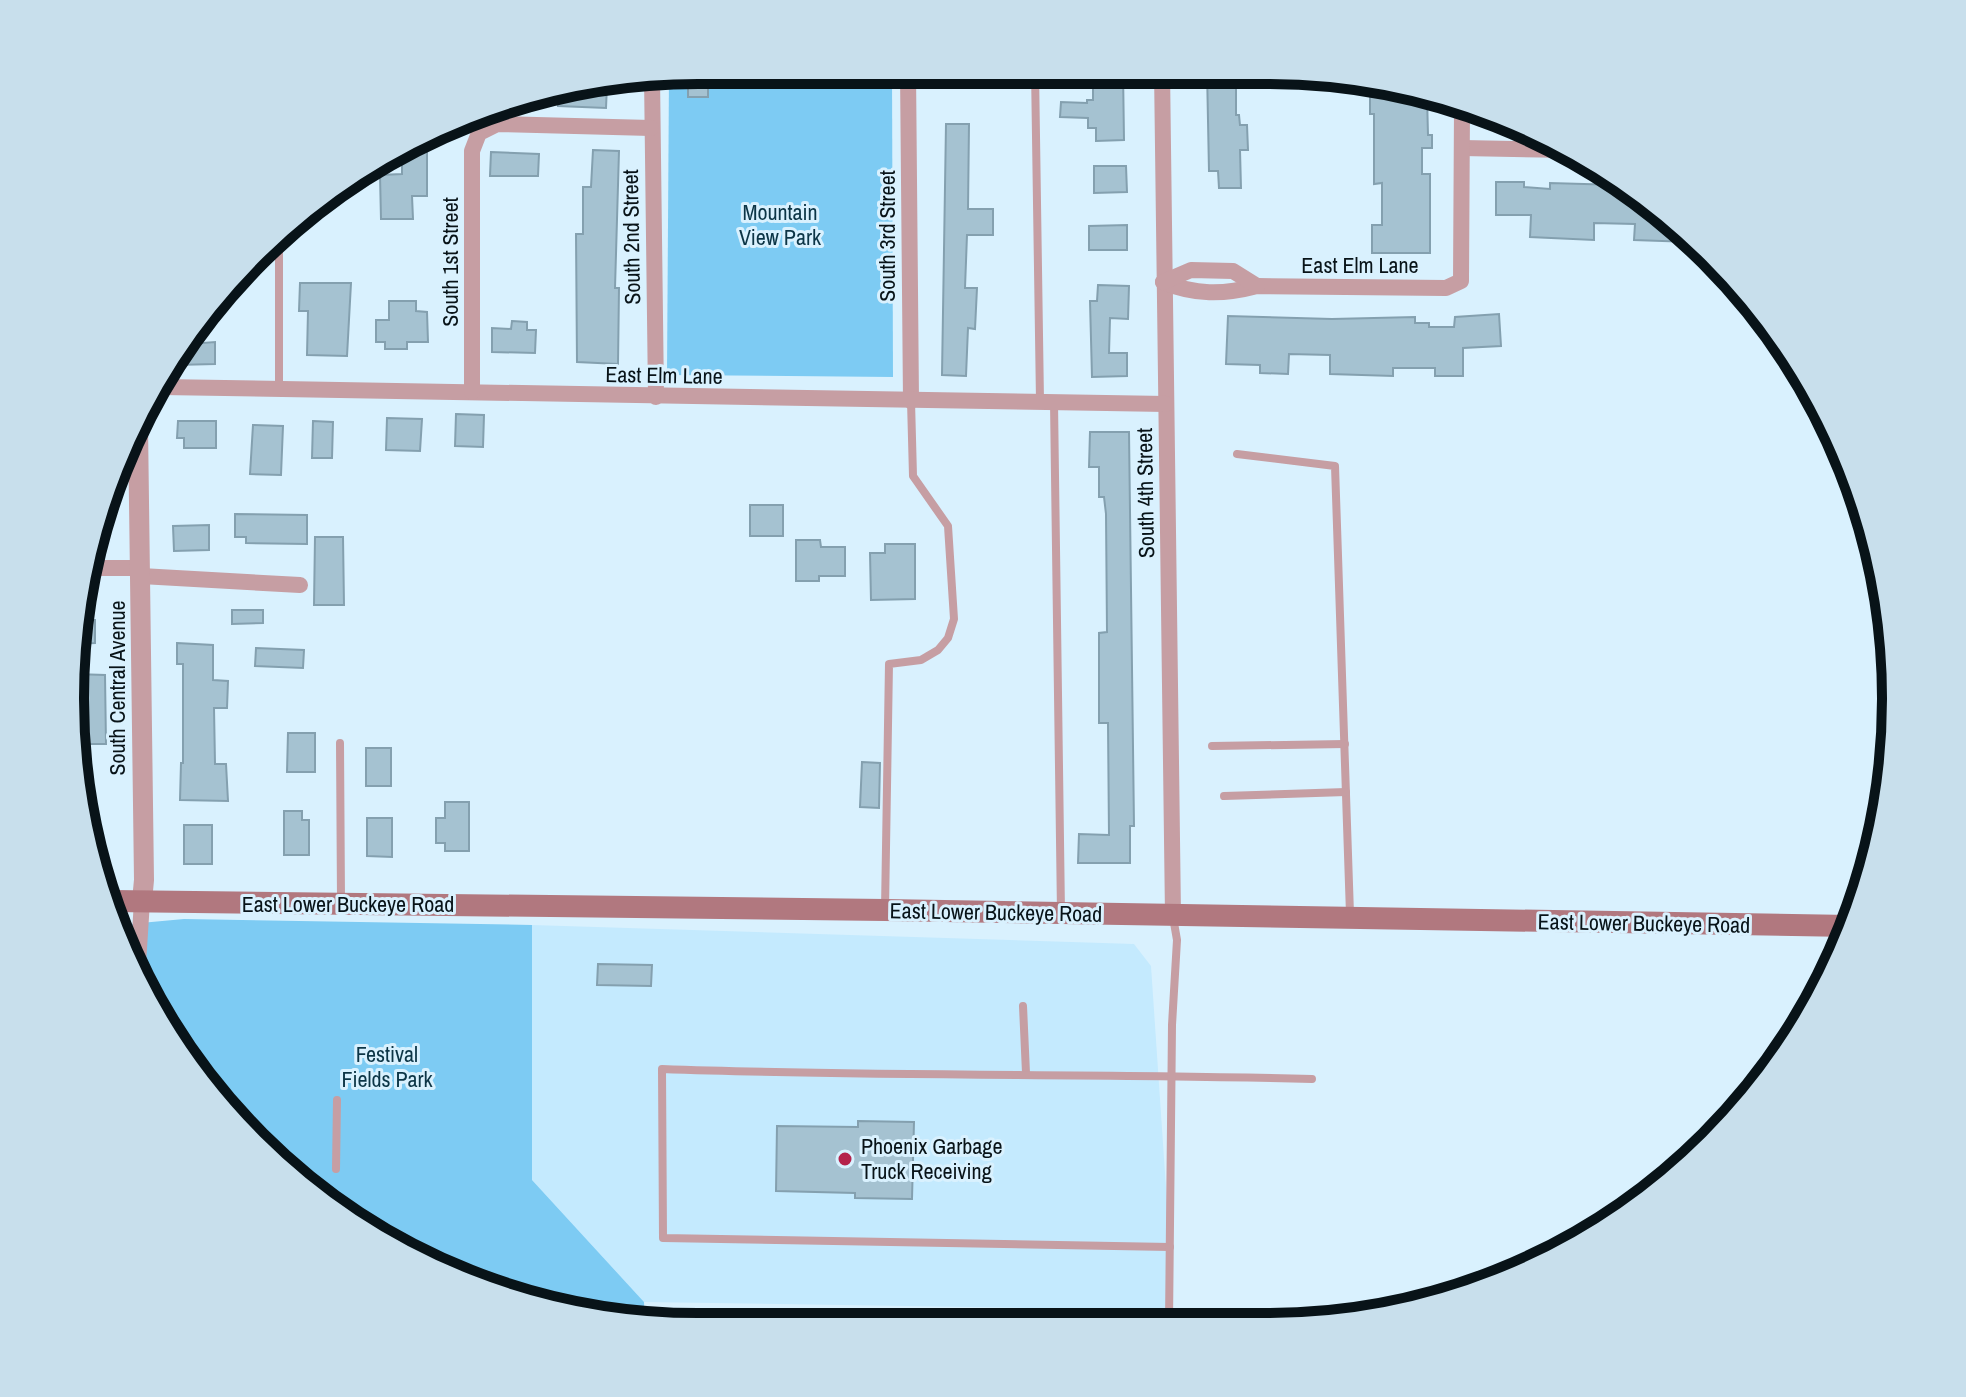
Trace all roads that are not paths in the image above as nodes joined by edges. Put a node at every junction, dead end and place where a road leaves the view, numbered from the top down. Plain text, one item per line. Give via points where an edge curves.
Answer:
1 (908, 84) edge
2 (1036, 84) edge
3 (1162, 84) edge
4 (652, 86) edge
5 (1462, 116) edge
6 (651, 128) junction
7 (1462, 148) junction
8 (1544, 149) edge
9 (279, 250) edge
10 (1163, 282) junction
11 (169, 387) edge
12 (279, 389) junction
13 (472, 392) junction
14 (656, 397) junction
15 (911, 401) junction
16 (1047, 402) junction
17 (1166, 404) junction
18 (138, 446) edge
19 (1237, 454) dead end
20 (98, 569) edge
21 (141, 572) junction
22 (300, 585) dead end
23 (340, 743) dead end
24 (1345, 744) junction
25 (1212, 746) dead end
26 (1346, 792) junction
27 (1224, 796) dead end
28 (119, 901) edge
29 (142, 901) junction
30 (341, 905) junction
31 (885, 910) junction
32 (1061, 913) junction
33 (1173, 916) junction
34 (1350, 919) junction
35 (1838, 926) edge
36 (139, 952) edge
37 (1023, 1006) dead end
38 (1026, 1073) junction
39 (1172, 1074) junction
40 (1312, 1079) dead end
41 (337, 1100) dead end
42 (336, 1169) dead end
43 (1170, 1247) junction
44 (1169, 1313) edge

1 - 15 street, South 3rd Street
2 - 16 lane
3 - 10 street, South 4th Street
4 - 6 street, South 2nd Street
5 - 7 street
6 - 13 street, South 1st Street via 497,124 479,133 472,151
6 - 14 street, South 2nd Street
7 - 8 street
7 - 10 street, East Elm Lane via 1461,281 1446,288 1257,286 1233,292 1187,291
9 - 12 lane
10 - 17 street, South 4th Street
11 - 12 street, East Elm Lane
12 - 13 street, East Elm Lane
13 - 14 street, East Elm Lane
14 - 15 street, East Elm Lane
15 - 16 street, East Elm Lane
15 - 31 lane via 913,476 948,526 954,619 938,650 921,660 889,664
16 - 17 street, East Elm Lane
16 - 32 lane
17 - 33 street, South 4th Street
18 - 21 street, South Central Avenue
19 - 24 lane via 1335,466
20 - 21 street
21 - 22 street
21 - 29 street, South Central Avenue
23 - 30 lane
24 - 25 lane
24 - 26 lane
26 - 27 lane
26 - 34 lane
28 - 29 main road, East Lower Buckeye Road
29 - 30 main road, East Lower Buckeye Road
29 - 36 street
30 - 31 main road, East Lower Buckeye Road
31 - 32 main road, East Lower Buckeye Road
32 - 33 main road, East Lower Buckeye Road
33 - 34 main road, East Lower Buckeye Road
33 - 39 lane via 1177,940
34 - 35 main road, East Lower Buckeye Road
37 - 38 lane
38 - 39 lane
38 - 43 lane via 662,1069 663,1238
39 - 40 lane
39 - 43 lane
41 - 42 lane
43 - 44 lane

